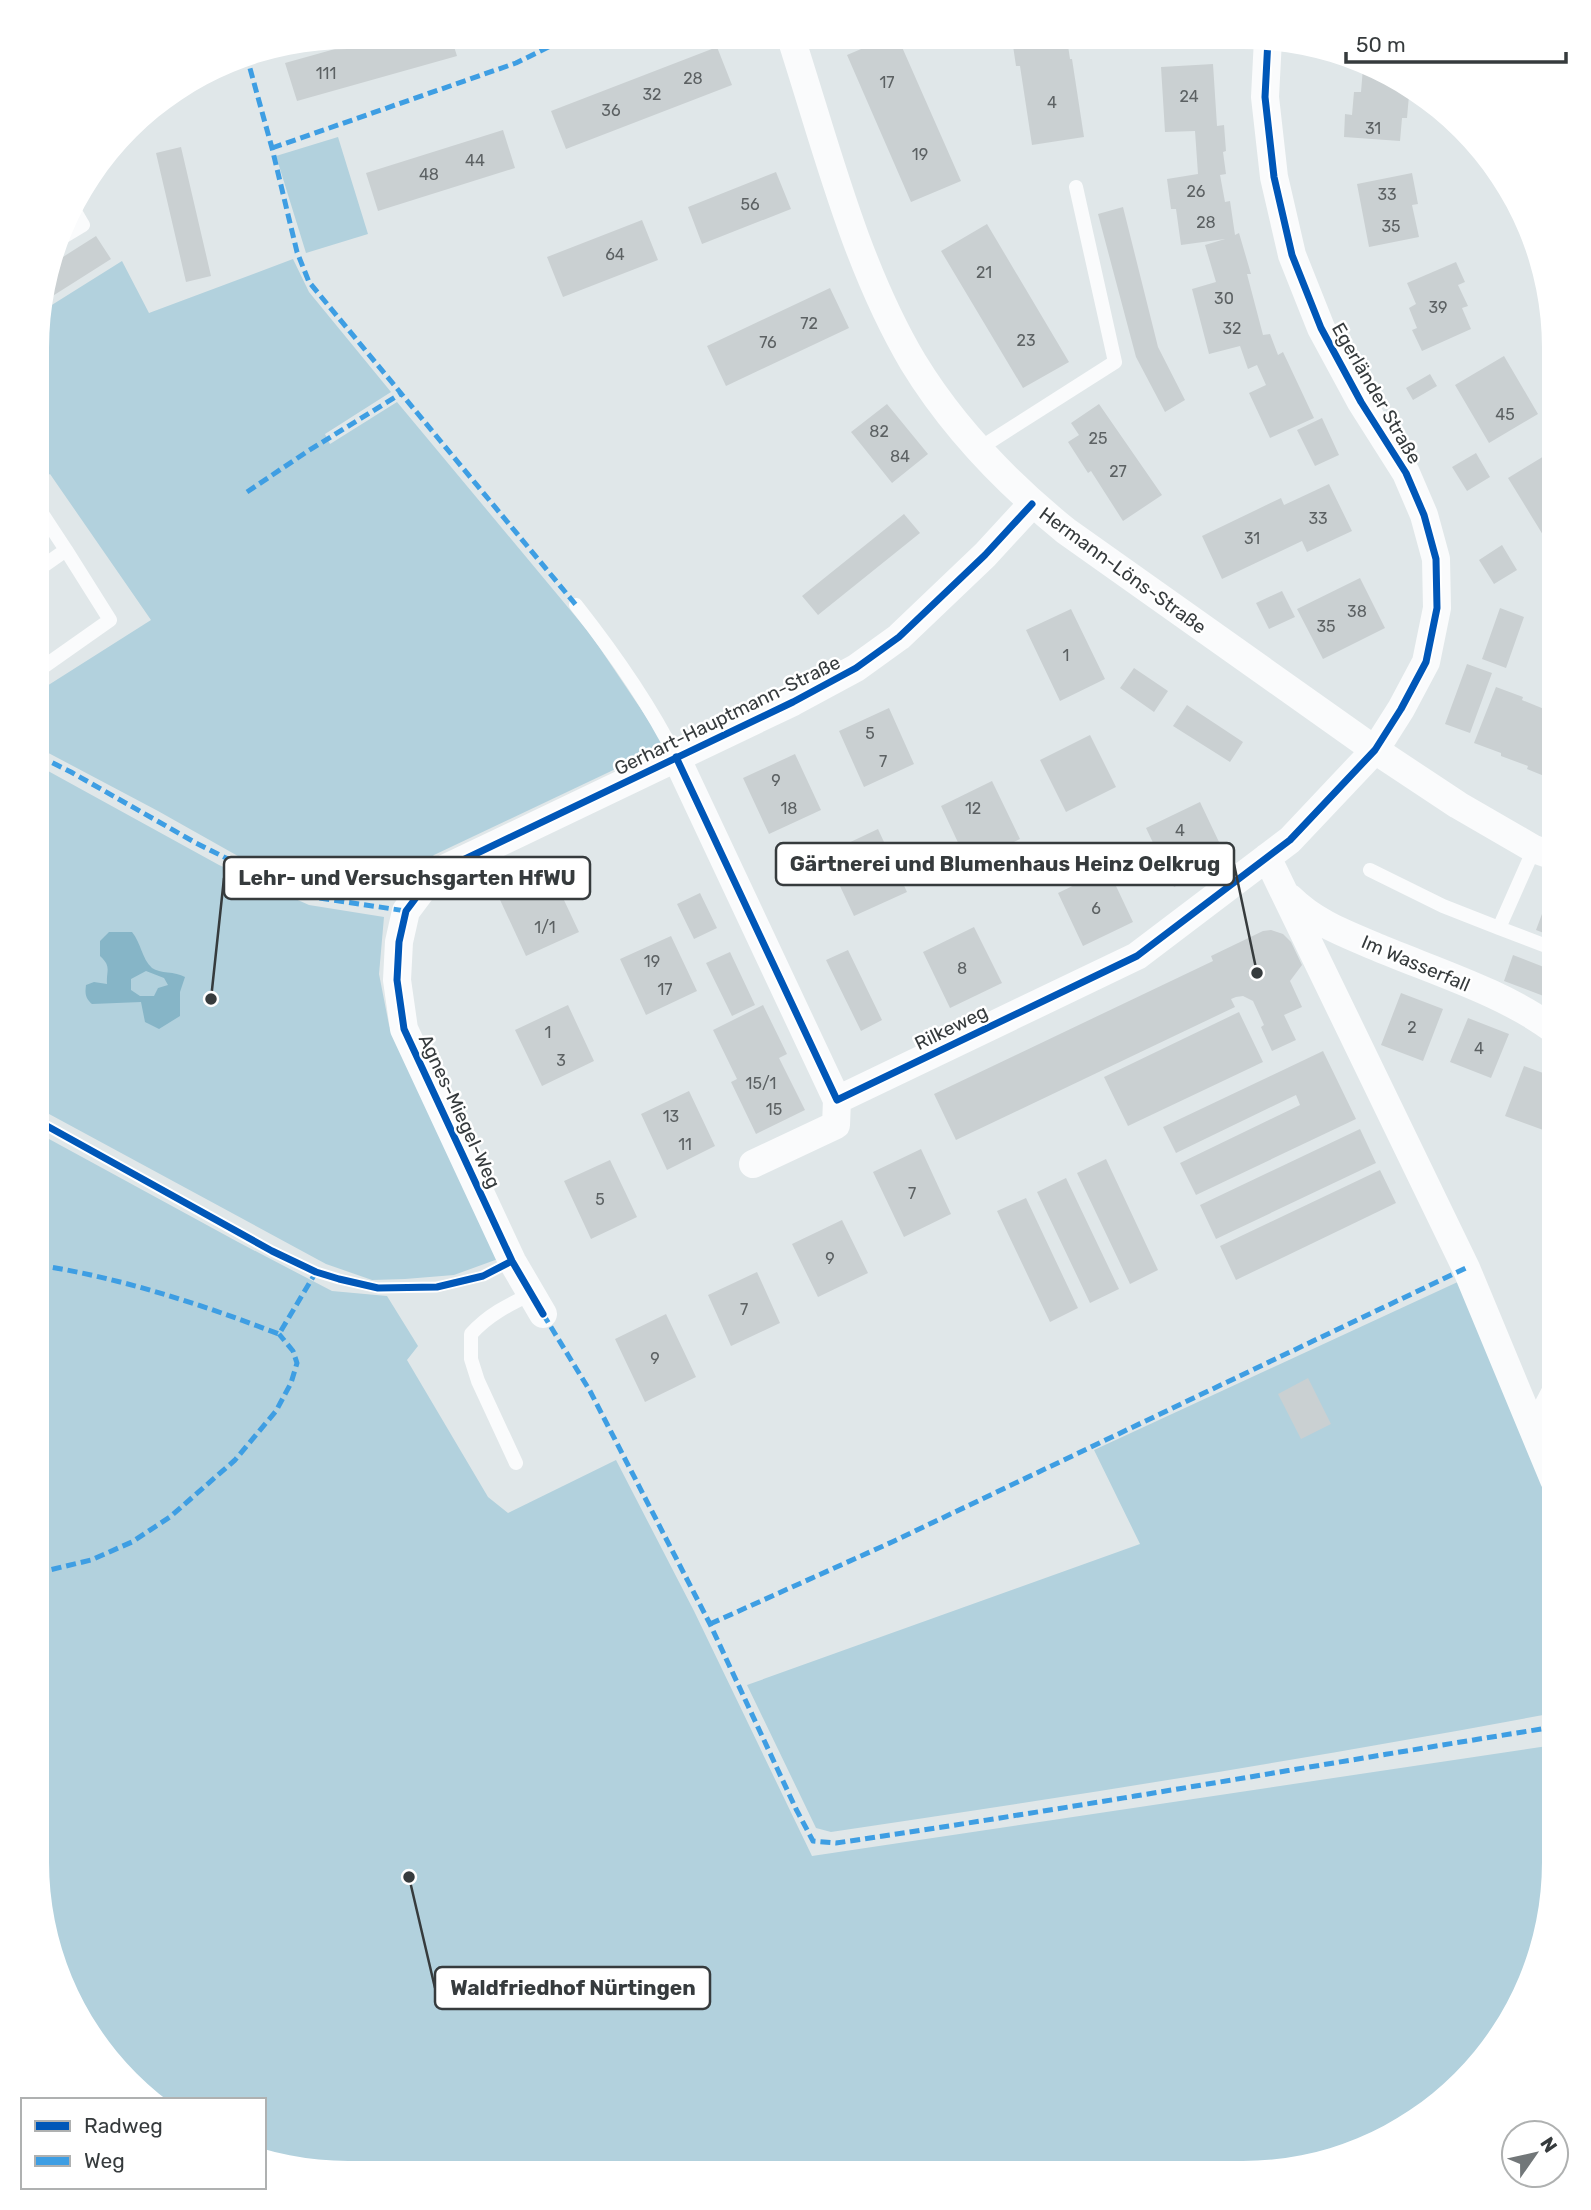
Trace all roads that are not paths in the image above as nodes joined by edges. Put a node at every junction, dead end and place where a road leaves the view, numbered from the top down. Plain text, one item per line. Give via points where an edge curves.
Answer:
1 (794, 49) edge
2 (1267, 50) edge
3 (1076, 187) dead end
4 (79, 218) edge
5 (73, 231) edge
6 (980, 448) junction
7 (1032, 504) junction
8 (49, 524) edge
9 (66, 550) junction
10 (49, 562) edge
11 (576, 605) dead end
12 (49, 663) edge
13 (1375, 750) junction
14 (676, 757) junction
15 (1542, 852) edge
16 (1542, 856) edge
17 (1267, 858) junction
18 (1370, 870) dead end
19 (1283, 891) junction
20 (406, 911) joint
21 (1499, 928) junction
22 (1542, 944) edge
23 (1542, 1021) edge
24 (837, 1100) junction
25 (753, 1164) dead end
26 (537, 1304) joint
27 (1542, 1451) edge
28 (516, 1463) dead end

1 - 6 street, Hermann-Löns-Straße via 848,218 883,302 913,361
2 - 13 street, Egerländer Straße via 1265,97 1274,177 1292,255 1321,328 1406,473 1436,559 1437,608 1426,662
3 - 6 lane via 1115,362
4 - 5 lane via 83,225
6 - 7 street, Hermann-Löns-Straße
7 - 13 street, Hermann-Löns-Straße
7 - 14 street, Gerhart-Hauptmann-Straße via 899,637 856,668
8 - 9 lane
9 - 10 lane
9 - 12 lane via 110,620
11 - 14 lane via 660,724
13 - 15 street, Hermann-Löns-Straße via 1458,805
13 - 17 street, Rilkeweg via 1290,840
14 - 20 street, Gerhart-Hauptmann-Straße via 442,870
14 - 24 street
16 - 21 lane
17 - 19 street
17 - 24 street, Rilkeweg via 1137,956
18 - 21 lane
19 - 23 street, Im Wasserfall via 1328,926 1500,998
19 - 27 street via 1466,1268
20 - 26 street, Agnes-Miegel-Weg via 397,980 404,1029 512,1261
21 - 22 lane
24 - 25 street via 836,1125
26 - 28 lane via 496,1311 471,1334 471,1359 478,1381

